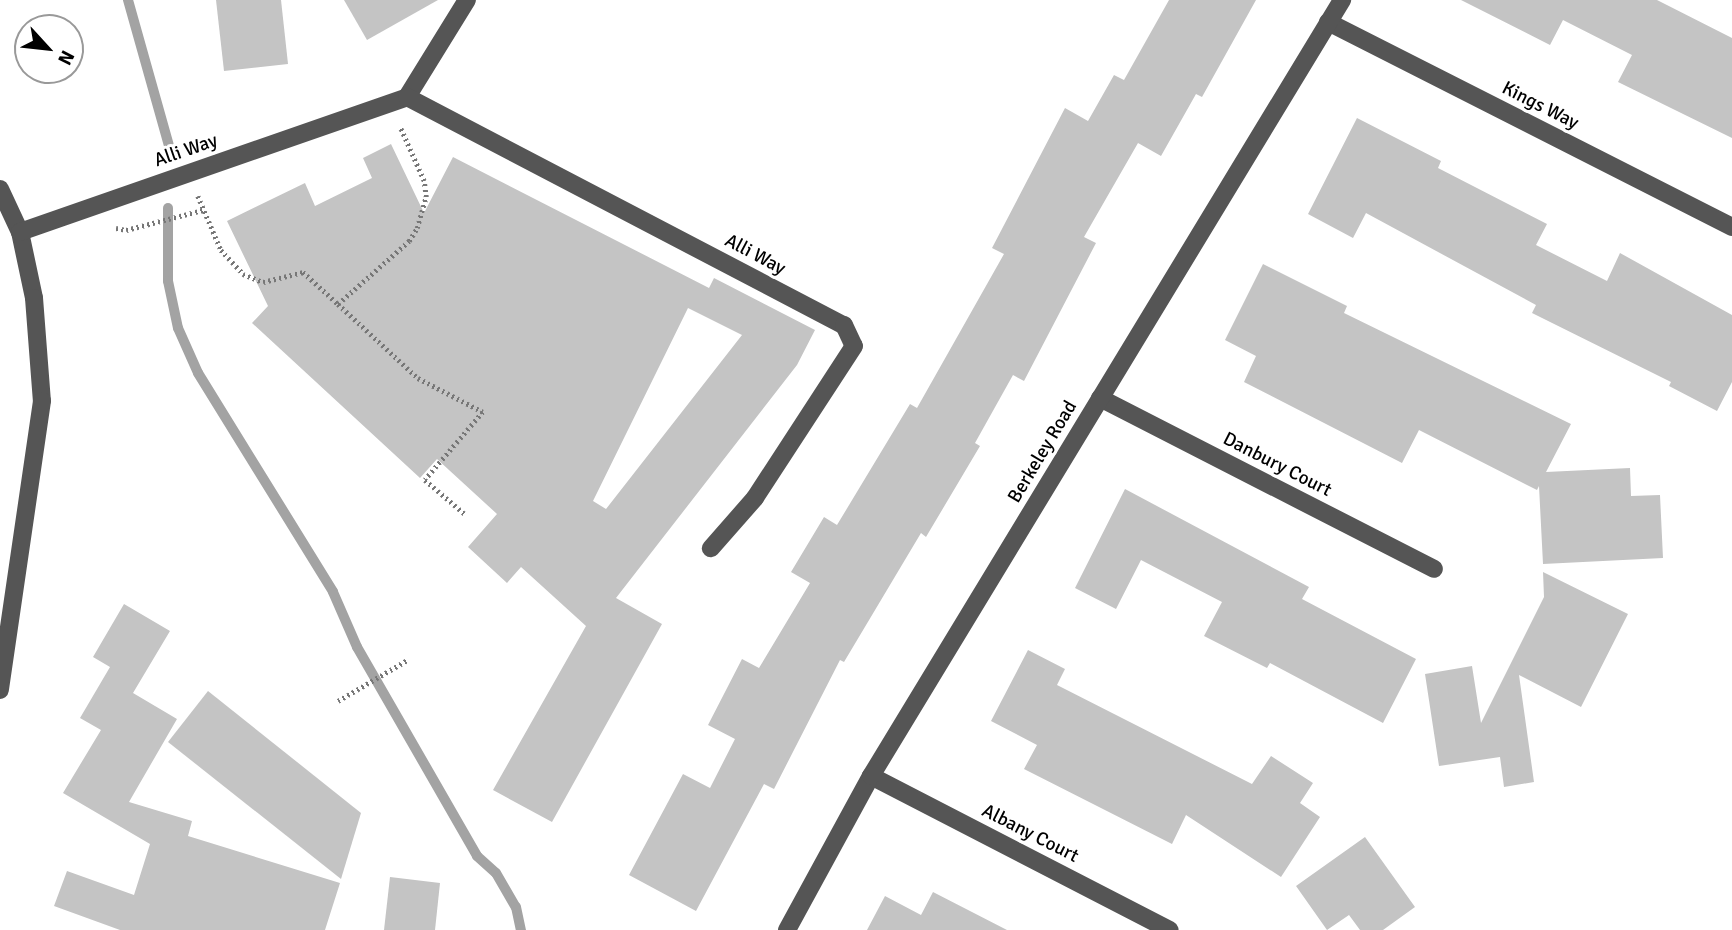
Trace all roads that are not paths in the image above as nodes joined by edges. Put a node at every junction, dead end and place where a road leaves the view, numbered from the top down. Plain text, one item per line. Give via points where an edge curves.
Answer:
1 (467, 0) edge
2 (1342, 0) edge
3 (1328, 22) junction
4 (407, 97) junction
5 (0, 189) edge
6 (1732, 227) edge
7 (20, 232) junction
8 (1100, 398) junction
9 (711, 548) dead end
10 (1434, 569) dead end
11 (0, 690) edge
12 (871, 776) junction
13 (787, 930) edge
14 (1170, 930) edge

1 - 4 street
2 - 3 street, Berkeley Road
3 - 6 street, Kings Way
3 - 8 street, Berkeley Road
4 - 7 street, Alli Way
4 - 9 street, Alli Way via 844,325 854,346 755,498
5 - 7 street
7 - 11 street via 34,298 42,401
8 - 10 street, Danbury Court
8 - 12 street, Berkeley Road
12 - 13 street, Berkeley Road
12 - 14 street, Albany Court

